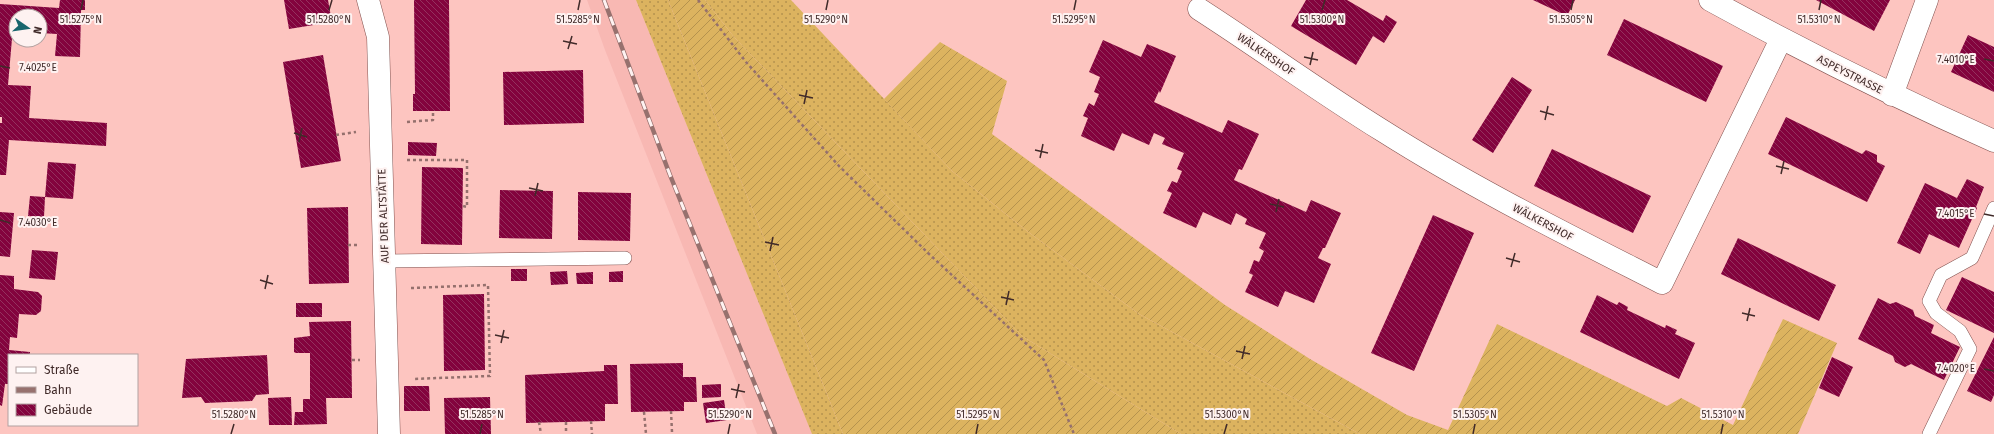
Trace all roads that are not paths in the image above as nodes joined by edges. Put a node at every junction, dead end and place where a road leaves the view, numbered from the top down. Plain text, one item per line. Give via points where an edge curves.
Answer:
1 (368, 0) edge
2 (1710, 0) edge
3 (1926, 0) edge
4 (1199, 9) dead end
5 (1780, 39) junction
6 (1892, 95) junction
7 (1994, 141) edge
8 (1994, 208) edge
9 (624, 258) dead end
10 (384, 261) junction
11 (389, 434) edge
12 (1929, 434) edge

1 - 10 street, AUF DER ALTSTÄTTE via 378,37
2 - 5 street, ASPEYSTRASSE
3 - 6 street
4 - 5 street, WÄLKERSHOF via 1382,131 1437,164 1541,222 1662,283
5 - 6 street, ASPEYSTRASSE
6 - 7 street, ASPEYSTRASSE
8 - 12 lane via 1972,258 1941,274 1929,301 1936,313 1960,331 1970,350
9 - 10 lane
10 - 11 street, AUF DER ALTSTÄTTE

